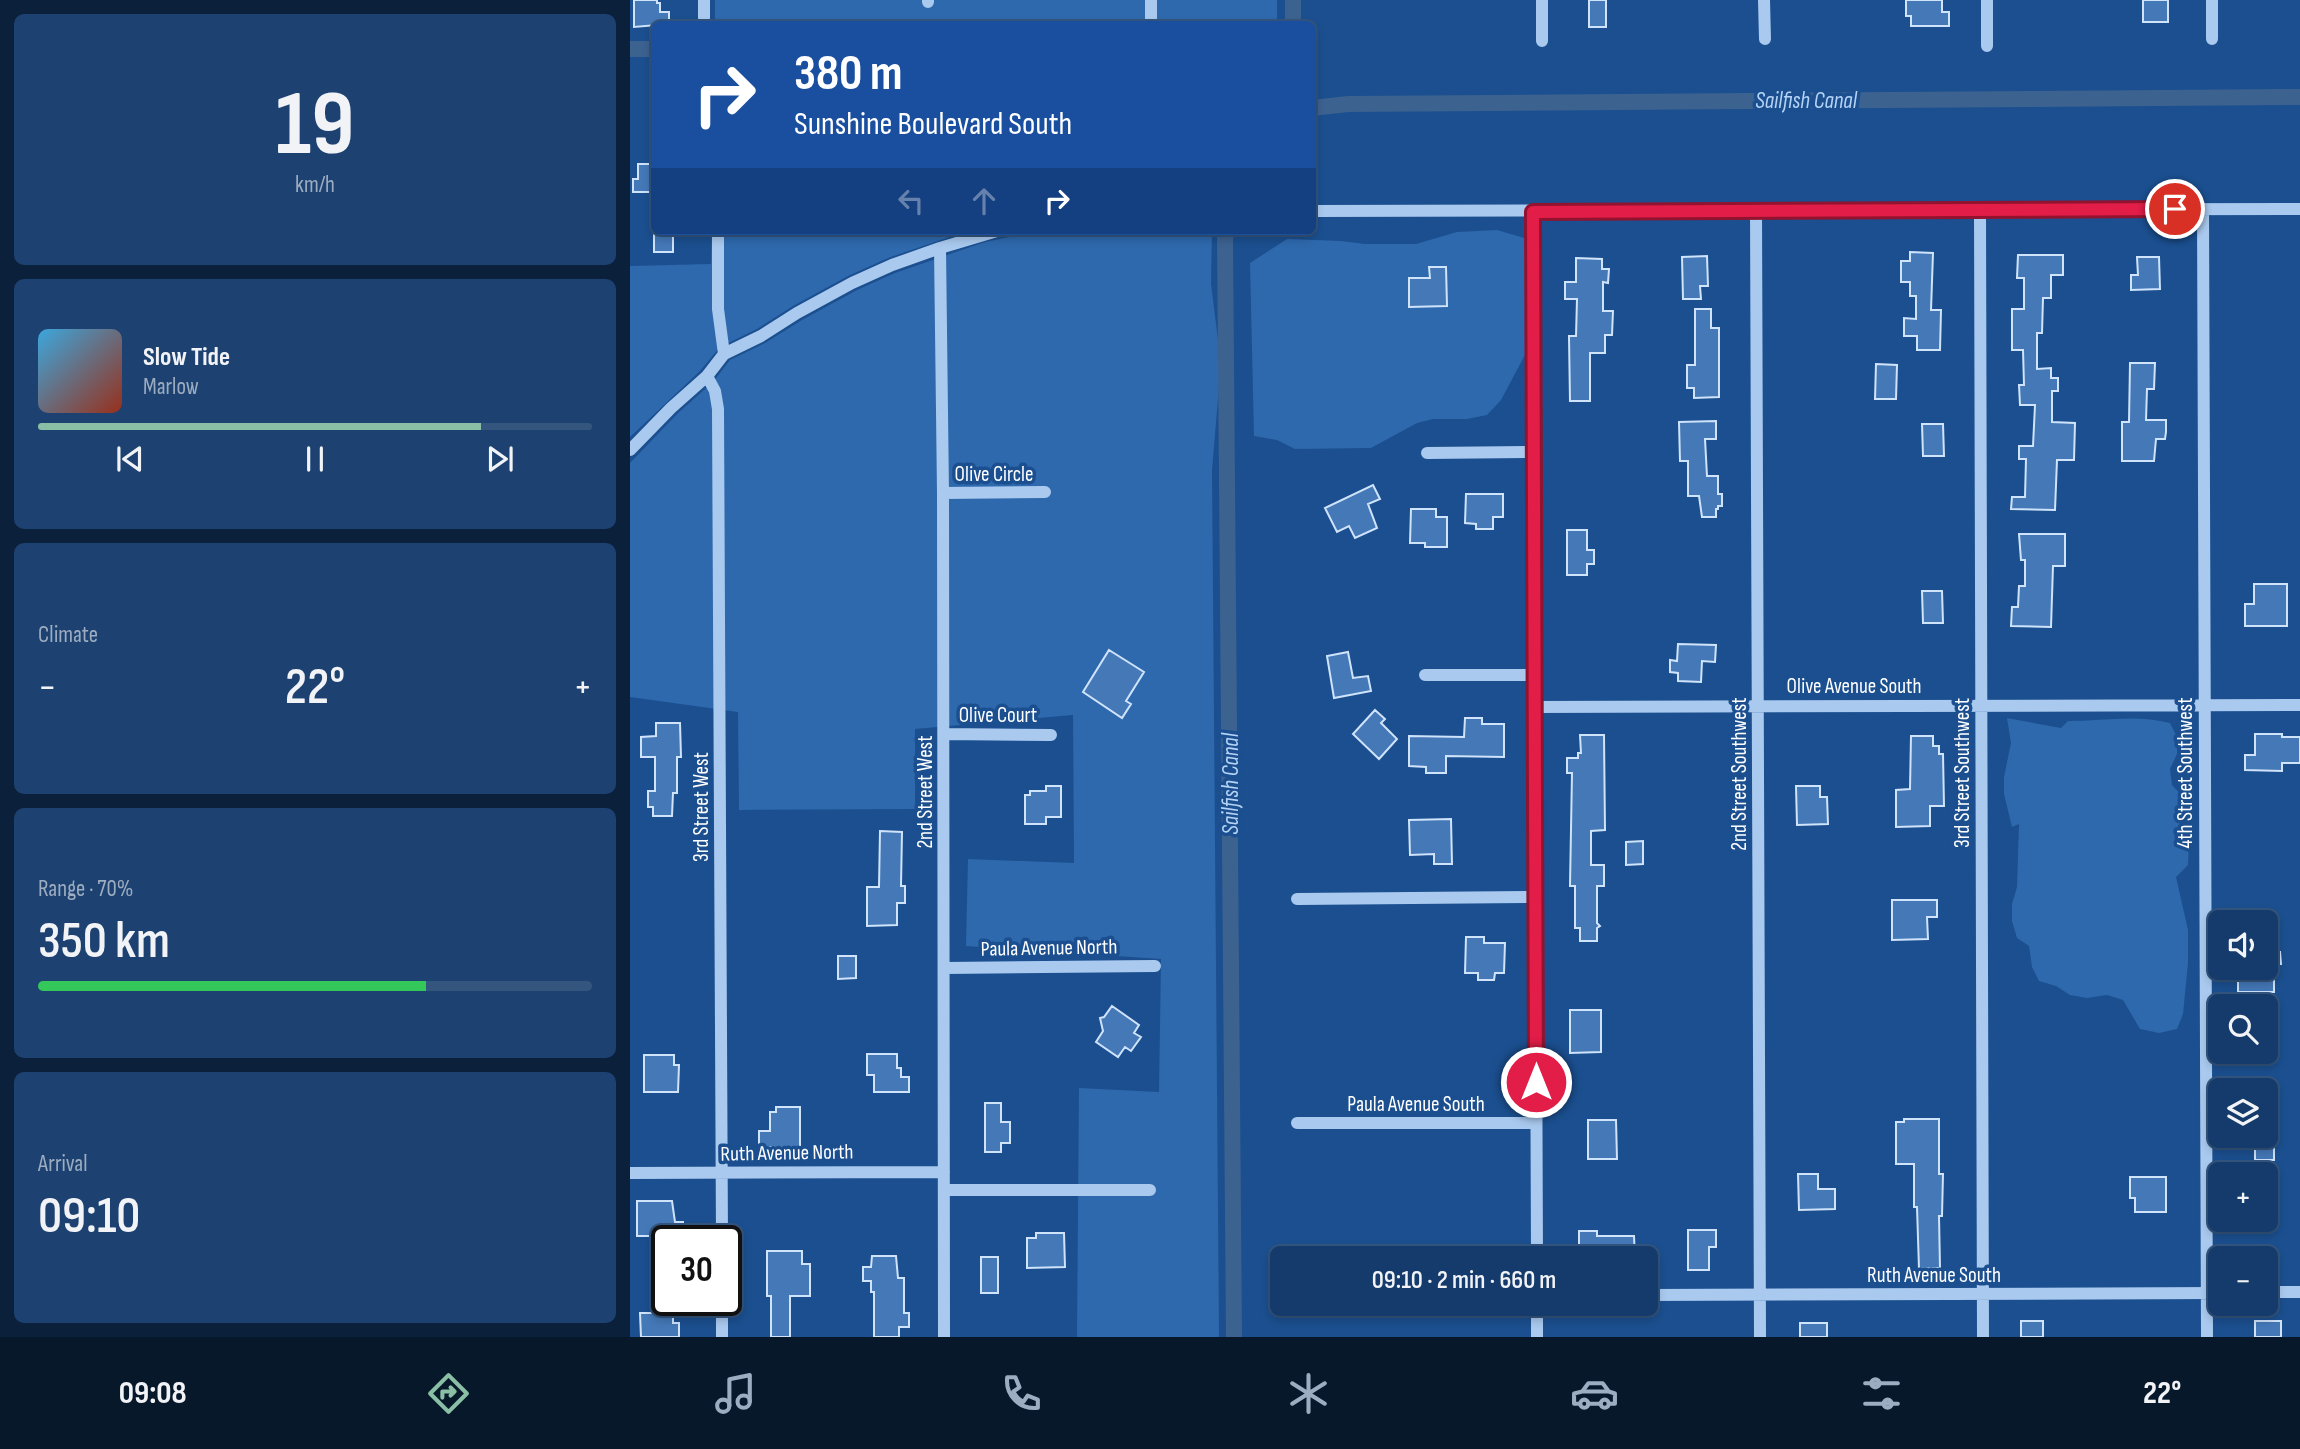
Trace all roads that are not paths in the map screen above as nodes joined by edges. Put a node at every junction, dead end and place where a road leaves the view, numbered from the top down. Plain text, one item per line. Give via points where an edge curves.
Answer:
1 (704, 0) edge
2 (1151, 0) edge
3 (1542, 0) edge
4 (1764, 0) edge
5 (1987, 0) edge
6 (2212, 0) edge
7 (704, 18) dead end
8 (1151, 21) edge
9 (1765, 39) dead end
10 (2212, 39) dead end
11 (1542, 41) dead end
12 (1987, 46) dead end
13 (2203, 209) junction
14 (2300, 209) edge
15 (1756, 210) junction
16 (1980, 210) junction
17 (1316, 211) edge
18 (1533, 212) junction
19 (718, 235) edge
20 (984, 235) edge
21 (940, 248) junction
22 (724, 354) junction
23 (707, 376) junction
24 (630, 450) edge
25 (1533, 452) junction
26 (1427, 453) dead end
27 (1045, 492) dead end
28 (943, 493) junction
29 (1425, 675) dead end
30 (1534, 675) junction
31 (1981, 705) junction
32 (2204, 705) junction
33 (2300, 705) edge
34 (1758, 706) junction
35 (1534, 707) junction
36 (944, 734) junction
37 (1051, 735) dead end
38 (1535, 897) junction
39 (1297, 900) dead end
40 (1155, 966) dead end
41 (945, 968) junction
42 (1297, 1123) dead end
43 (1535, 1123) junction
44 (944, 1172) junction
45 (630, 1173) edge
46 (722, 1173) junction
47 (944, 1190) junction
48 (1150, 1190) dead end
49 (722, 1225) edge
50 (1537, 1246) edge
51 (2278, 1292) edge
52 (2300, 1292) edge
53 (2206, 1293) junction
54 (1982, 1294) junction
55 (1658, 1295) edge
56 (1759, 1296) junction
57 (722, 1316) edge
58 (1537, 1316) edge
59 (722, 1337) edge
60 (944, 1337) edge
61 (1537, 1337) edge
62 (1760, 1337) edge
63 (1983, 1337) edge
64 (2207, 1337) edge

1 - 7 street
2 - 8 street
3 - 11 street
4 - 9 street
5 - 12 street
6 - 10 street
13 - 14 street
13 - 16 street
13 - 32 street, 4th Street Southwest
15 - 16 street
15 - 18 street
15 - 34 street, 2nd Street Southwest
16 - 31 street, 3rd Street Southwest
17 - 18 street
18 - 25 street
19 - 22 street via 718,309
20 - 21 street
21 - 22 street via 852,283
21 - 28 street, 2nd Street West
22 - 23 street
23 - 24 street
23 - 46 street, 3rd Street West via 716,391 718,409
25 - 26 street
25 - 30 street
27 - 28 street, Olive Circle
28 - 36 street, 2nd Street West
29 - 30 street
30 - 35 street
31 - 32 street, Olive Avenue South
31 - 34 street, Olive Avenue South
31 - 54 street, 3rd Street Southwest
32 - 33 street, Olive Avenue South
32 - 53 street, 4th Street Southwest
34 - 35 street, Olive Avenue South
34 - 56 street, 2nd Street Southwest
35 - 38 street
36 - 37 street, Olive Court
36 - 41 street, 2nd Street West
38 - 39 street
38 - 43 street
40 - 41 street, Paula Avenue North
41 - 44 street, 2nd Street West
42 - 43 street, Paula Avenue South
43 - 50 street
44 - 46 street, Ruth Avenue North
44 - 47 street, 2nd Street West
45 - 46 street, Ruth Avenue North
46 - 49 street, 3rd Street West
47 - 48 street
47 - 60 street, 2nd Street West
51 - 52 street
53 - 54 street, Ruth Avenue South
53 - 64 street, 4th Street Southwest
54 - 56 street, Ruth Avenue South
54 - 63 street, 3rd Street Southwest
55 - 56 street, Ruth Avenue South
56 - 62 street, 2nd Street Southwest
57 - 59 street
58 - 61 street

